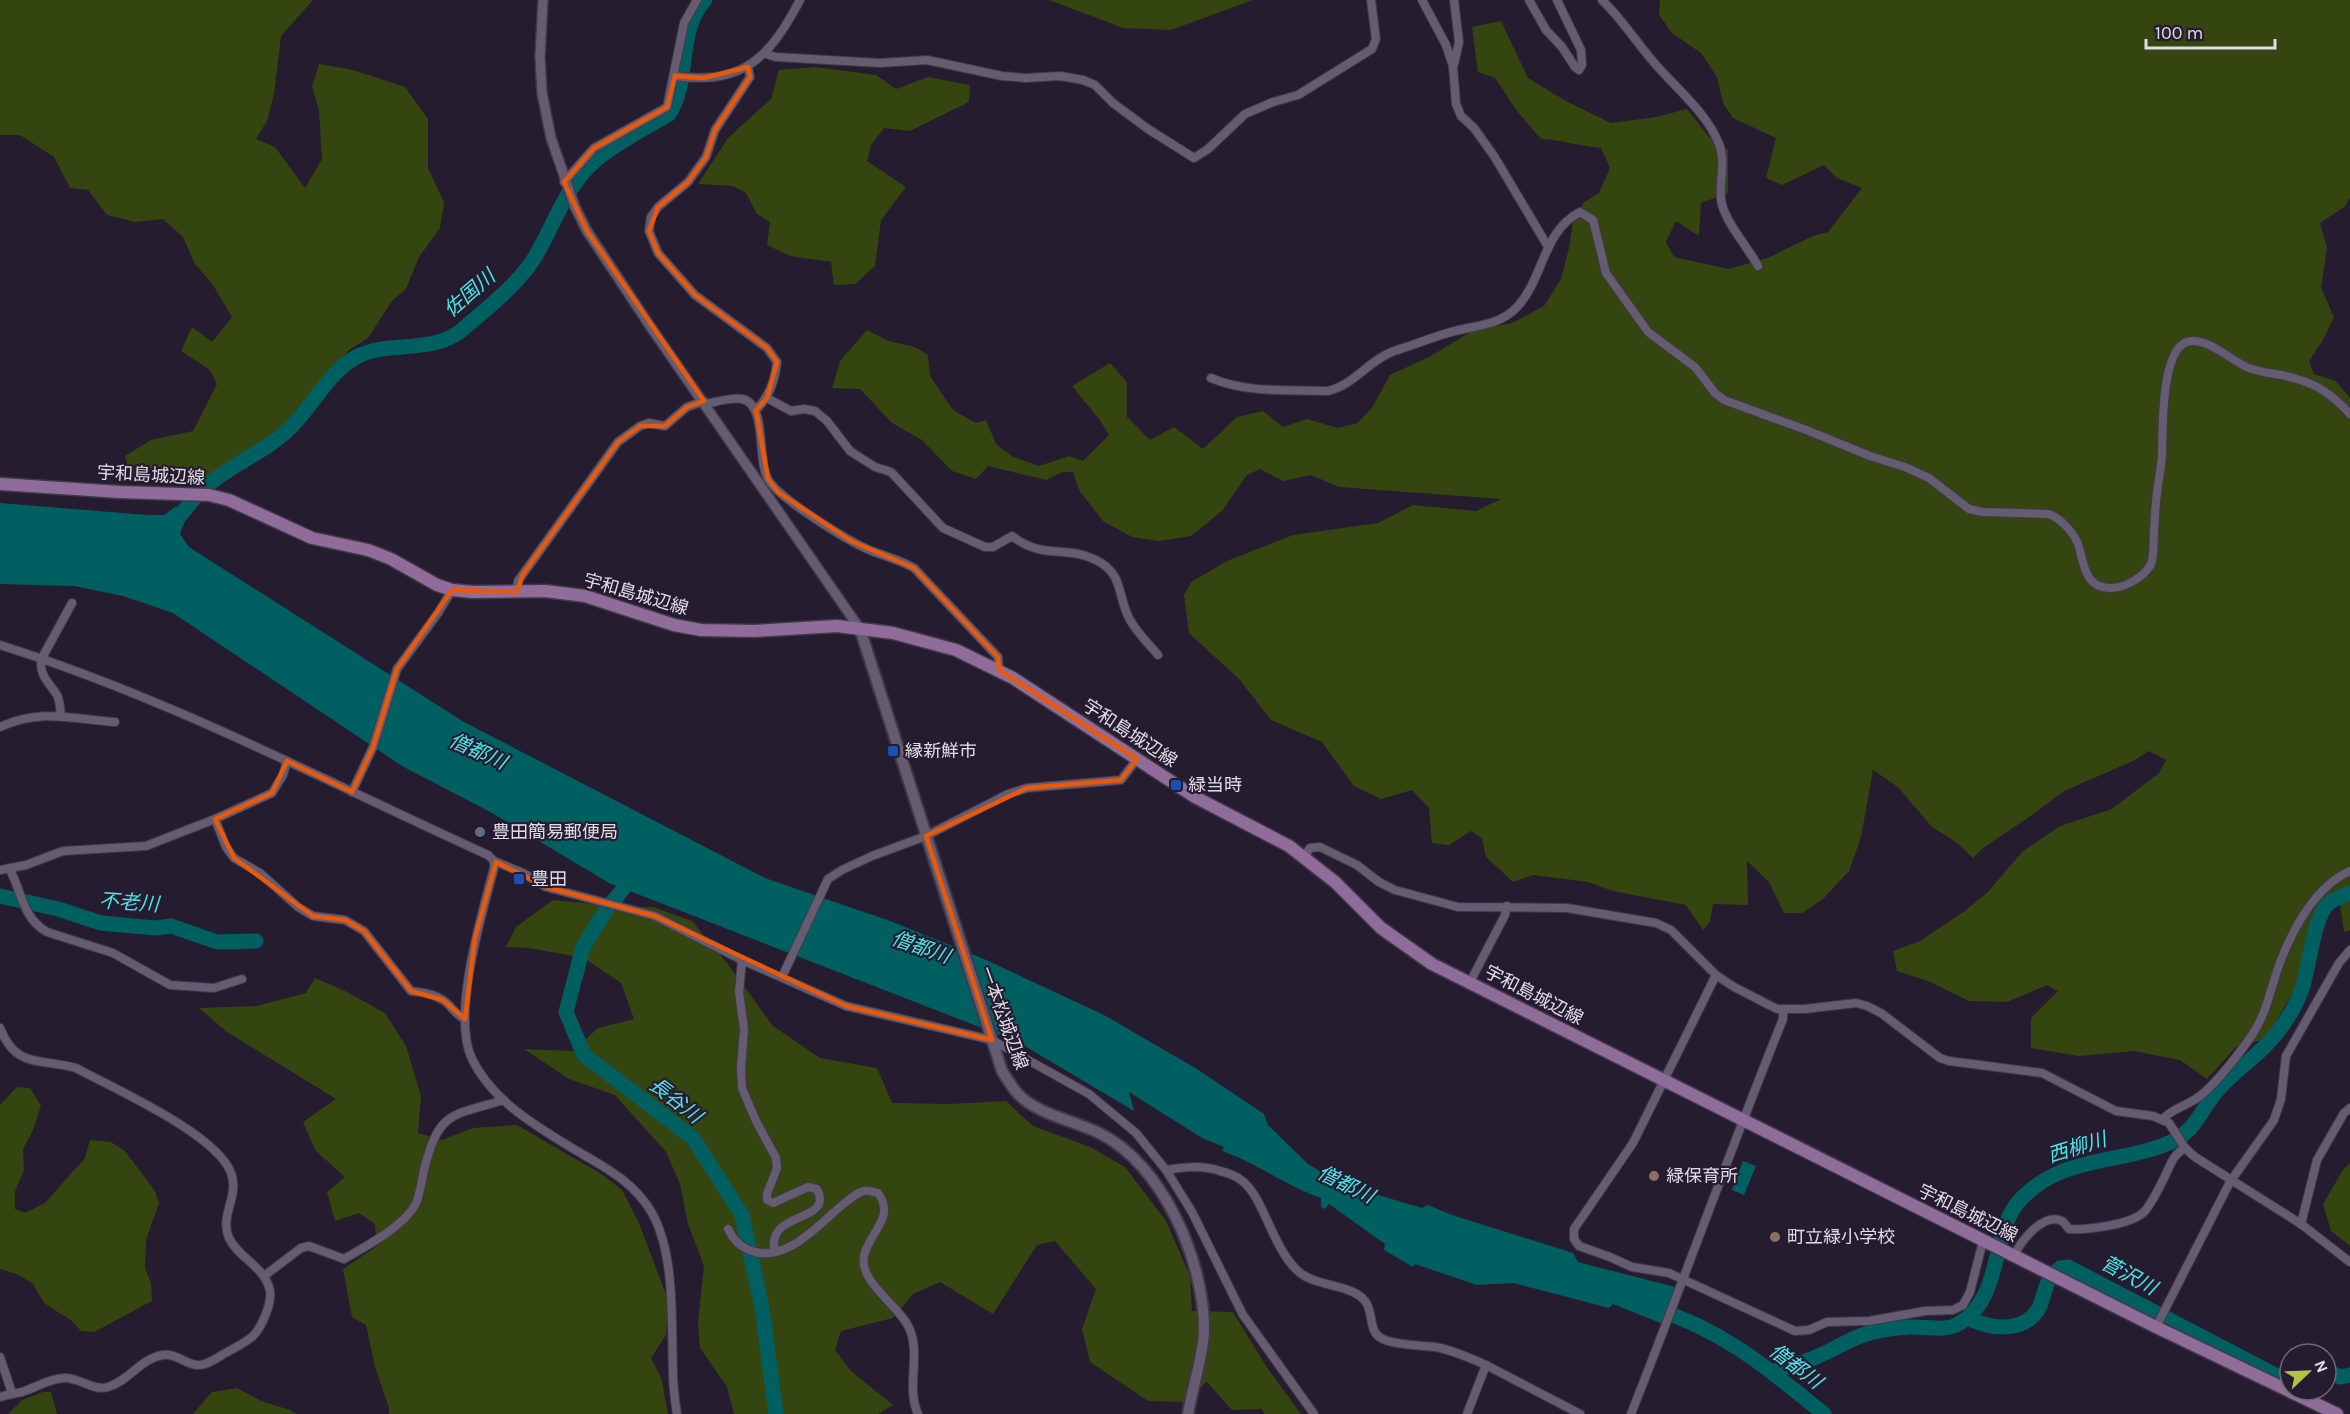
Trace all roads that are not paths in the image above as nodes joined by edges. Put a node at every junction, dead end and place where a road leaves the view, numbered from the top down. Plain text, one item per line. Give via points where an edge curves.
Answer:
1 (543, 0) edge
2 (697, 0) edge
3 (800, 0) edge
4 (1371, 0) edge
5 (1422, 0) edge
6 (1454, 0) edge
7 (1529, 0) edge
8 (1557, 0) edge
9 (1602, 0) edge
10 (766, 54) junction
11 (1453, 66) junction
12 (748, 67) junction
13 (675, 76) junction
14 (564, 182) junction
15 (1547, 245) junction
16 (1758, 266) dead end
17 (1211, 378) dead end
18 (767, 398) junction
19 (705, 403) junction
20 (756, 411) junction
21 (2350, 414) edge
22 (0, 484) edge
23 (452, 590) junction
24 (518, 592) junction
25 (72, 603) dead end
26 (860, 629) junction
27 (0, 645) edge
28 (1158, 655) dead end
29 (42, 658) junction
30 (999, 670) junction
31 (61, 715) junction
32 (115, 722) dead end
33 (0, 728) edge
34 (1137, 759) junction
35 (287, 761) junction
36 (352, 792) junction
37 (215, 819) junction
38 (926, 836) junction
39 (1304, 857) junction
40 (494, 861) junction
41 (9, 868) junction
42 (0, 870) edge
43 (2350, 871) edge
44 (1507, 906) junction
45 (2350, 950) edge
46 (742, 960) junction
47 (1716, 975) junction
48 (782, 977) junction
49 (242, 979) dead end
50 (1470, 982) junction
51 (1783, 1010) junction
52 (465, 1019) junction
53 (0, 1028) edge
54 (992, 1040) junction
55 (0, 1048) edge
56 (11, 1049) junction
57 (1663, 1080) junction
58 (504, 1100) junction
59 (2350, 1108) edge
60 (1742, 1120) junction
61 (2162, 1120) junction
62 (2185, 1148) junction
63 (1166, 1170) junction
64 (2230, 1182) junction
65 (2301, 1224) junction
66 (728, 1229) dead end
67 (1983, 1241) junction
68 (775, 1252) junction
69 (2014, 1256) junction
70 (2350, 1262) edge
71 (264, 1276) junction
72 (1683, 1281) junction
73 (2156, 1327) junction
74 (0, 1357) edge
75 (1486, 1365) junction
76 (12, 1393) junction
77 (0, 1397) edge
78 (677, 1414) edge
79 (918, 1414) edge
80 (1188, 1414) edge
81 (1314, 1414) edge
82 (1467, 1414) edge
83 (1580, 1414) edge
84 (1631, 1414) edge
85 (2337, 1414) edge

1 - 14 street via 542,93 550,138
2 - 13 street via 684,23
3 - 10 street
4 - 10 street via 1376,39 1372,49 1298,95 1245,114 1194,158 1083,80 1002,76 927,60 864,62
5 - 11 street
6 - 11 street via 1459,42
7 - 8 street via 1546,30 1579,70 1581,50
9 - 16 street via 1712,128 1723,164 1721,201
10 - 12 street
11 - 15 street via 1456,104 1461,116 1494,156
12 - 13 street via 704,78
12 - 18 street via 750,77 715,130 706,157 688,182 658,207 651,217 649,231 658,253 695,295 767,348 777,362
13 - 14 street via 667,107 594,148
14 - 19 street via 587,231
15 - 17 street via 1532,285 1505,318 1384,355 1340,388 1250,389
15 - 21 street via 1571,216 1586,214 1593,220 1606,273 1648,332 1695,367 1714,393 1905,467 1929,478 1969,509 2056,517 2079,545 2086,574 2099,587 2112,588 2138,579 2151,564 2166,384 2170,365 2184,343 2199,343 2251,369 2321,387
18 - 20 street
18 - 28 street via 791,411 815,411 850,451 891,472 944,528 966,540 993,547 1012,536 1025,546 1095,559 1117,578 1130,621
19 - 20 street via 740,398
19 - 24 street via 687,407 665,426 640,426 618,442 518,581
19 - 26 street
20 - 30 street via 762,466 778,492 851,541 914,568 998,657
22 - 23 main road, 宇和島城辺線 via 199,493 229,500 312,538 392,559
23 - 24 main road, 宇和島城辺線
23 - 36 street via 397,669 373,747
24 - 26 main road, 宇和島城辺線 via 585,596 701,630 837,626
25 - 29 street
26 - 30 main road, 宇和島城辺線 via 923,640
26 - 38 main road, 一本松城辺線
27 - 29 street
29 - 31 street via 40,668 57,696
29 - 35 street
30 - 34 main road, 宇和島城辺線
31 - 32 street
31 - 33 street via 27,717
34 - 38 street via 1121,780 1028,788 1008,794
34 - 39 main road, 宇和島城辺線 via 1195,797
35 - 36 street
35 - 37 street via 272,794
36 - 40 street
37 - 41 street via 146,846 63,852
37 - 52 street via 234,858 260,873 313,916 345,920 364,931 411,991 443,1000 458,1017
38 - 48 street via 872,856 828,879
38 - 54 main road, 一本松城辺線
39 - 44 street via 1311,848 1320,847 1395,890 1458,907
39 - 50 main road, 宇和島城辺線 via 1381,928 1432,964
40 - 46 street via 546,887 655,916
40 - 52 street via 475,938
41 - 42 street
41 - 49 street via 29,919 46,932 113,953 170,985 214,988
43 - 61 street via 2336,877 2319,893 2296,930 2283,955 2268,1004 2242,1049 2199,1098
44 - 47 street via 1567,908 1656,923 1671,930
44 - 50 street
45 - 64 street via 2286,1056 2281,1099 2274,1120
46 - 48 street
46 - 68 street via 742,1088 776,1158 775,1178 767,1200 773,1203 808,1187 817,1189 821,1197 814,1210 775,1233
47 - 51 street via 1742,992
47 - 57 street
48 - 54 street via 846,1006
50 - 57 main road, 宇和島城辺線
51 - 60 street via 1783,1019
51 - 61 street via 1856,1003 1867,1006 1940,1058 2042,1073 2116,1111
52 - 58 street via 472,1058
53 - 56 street
54 - 63 street via 1089,1094 1136,1133
54 - 80 main road, 一本松城辺線 via 1002,1071 1018,1093 1032,1105 1120,1145 1139,1163 1178,1222 1203,1310 1204,1332
55 - 56 street
56 - 71 street via 29,1060 76,1068 183,1125 207,1143 223,1158 234,1180 226,1230 239,1254
57 - 60 main road, 宇和島城辺線
57 - 72 street via 1633,1143 1574,1229 1574,1239 1579,1246 1632,1267 1669,1273
58 - 71 street via 444,1121 430,1146 416,1203 376,1240 344,1259 309,1246 301,1248
58 - 78 street via 542,1129 607,1167 635,1191 652,1213 661,1236 669,1284
59 - 65 street via 2317,1160
60 - 67 main road, 宇和島城辺線
60 - 72 street
61 - 62 street via 2169,1123
62 - 64 street
62 - 69 street via 2176,1153 2154,1196 2135,1219 2082,1230 2068,1229 2062,1221 2050,1219 2040,1224
63 - 75 street via 1192,1166 1213,1169 1243,1181 1252,1191 1277,1244 1299,1273 1357,1294 1365,1301 1374,1330 1383,1340 1437,1347
63 - 81 street via 1192,1212 1243,1316
64 - 65 street
64 - 73 street
65 - 70 street
66 - 68 street via 742,1248
67 - 69 main road, 宇和島城辺線
67 - 72 street via 1963,1305 1953,1310 1869,1321 1827,1322 1809,1330 1795,1331
68 - 79 street via 795,1243 855,1195 866,1190 878,1193 884,1202 884,1214 864,1256 866,1268 872,1282 908,1325 913,1341 912,1386
69 - 73 main road, 宇和島城辺線
71 - 76 street via 270,1292 269,1306 255,1335 207,1363 198,1365 174,1355 162,1355 105,1388 64,1378
72 - 84 street
73 - 85 main road, 宇和島城辺線
74 - 76 street
75 - 82 street
75 - 83 street
76 - 77 street

